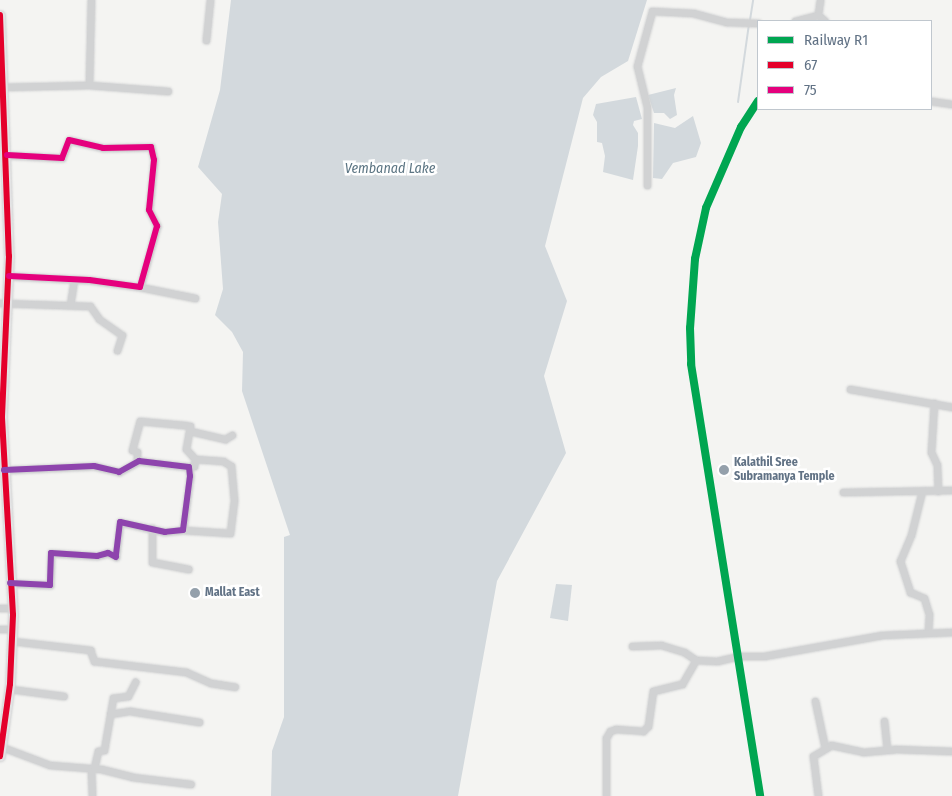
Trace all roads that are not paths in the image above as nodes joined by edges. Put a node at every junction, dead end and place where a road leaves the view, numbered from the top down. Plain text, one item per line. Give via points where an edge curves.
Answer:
1 (91, 0) edge
2 (210, 0) edge
3 (820, 0) edge
4 (0, 15) edge
5 (818, 15) junction
6 (799, 20) edge
7 (824, 20) edge
8 (752, 23) edge
9 (206, 40) dead end
10 (1, 41) edge
11 (89, 86) junction
12 (2, 87) edge
13 (168, 91) dead end
14 (932, 101) edge
15 (952, 104) edge
16 (3, 114) edge
17 (5, 159) edge
18 (648, 185) dead end
19 (4, 237) edge
20 (9, 276) junction
21 (74, 280) junction
22 (140, 287) junction
23 (196, 298) dead end
24 (4, 302) edge
25 (70, 306) junction
26 (118, 350) dead end
27 (3, 363) edge
28 (850, 389) dead end
29 (934, 403) junction
30 (952, 407) edge
31 (190, 431) junction
32 (232, 435) dead end
33 (196, 459) junction
34 (137, 461) junction
35 (187, 467) junction
36 (4, 470) junction
37 (938, 490) junction
38 (952, 490) edge
39 (922, 491) junction
40 (842, 492) dead end
41 (152, 528) junction
42 (183, 530) junction
43 (4, 541) edge
44 (188, 569) dead end
45 (10, 583) junction
46 (0, 608) edge
47 (12, 608) junction
48 (0, 629) edge
49 (12, 629) junction
50 (928, 632) junction
51 (952, 632) edge
52 (12, 640) junction
53 (632, 646) dead end
54 (696, 660) junction
55 (136, 682) dead end
56 (235, 686) dead end
57 (10, 689) junction
58 (64, 696) dead end
59 (815, 701) dead end
60 (4, 705) edge
61 (110, 714) junction
62 (199, 722) dead end
63 (884, 722) dead end
64 (825, 748) junction
65 (887, 749) junction
66 (952, 751) edge
67 (1, 752) edge
68 (93, 768) junction
69 (191, 784) dead end
70 (92, 796) edge
71 (606, 796) edge
72 (818, 796) edge

1 - 11 street
2 - 9 street
3 - 5 street
4 - 10 main road
5 - 6 street
5 - 7 street
8 - 18 street via 715,20 693,13 652,11 636,66 647,107
10 - 12 main road
11 - 12 street
11 - 13 street
12 - 16 main road
14 - 15 street
16 - 17 main road
17 - 19 main road
17 - 22 street via 62,158 69,140 103,148 151,147 154,160 149,210 157,226
19 - 20 main road
20 - 21 street
20 - 24 main road
21 - 22 street
21 - 25 street
22 - 23 street
24 - 25 street
24 - 27 main road
25 - 26 street via 90,306 99,319 122,335
27 - 36 main road
28 - 29 street
29 - 30 street
29 - 37 street via 931,452 937,465
31 - 32 street via 225,439
31 - 33 street via 186,450
31 - 34 street via 190,426 140,421 132,450 137,452
33 - 35 street via 194,466
33 - 42 street via 223,461 231,466 234,500 230,532
34 - 35 street
34 - 36 street via 119,472 94,466
35 - 42 street via 189,483
36 - 43 main road
37 - 38 street
37 - 39 street
39 - 40 street
39 - 50 street via 911,535 900,561 910,592 924,598 929,614
41 - 42 street via 165,532
41 - 44 street via 152,562
41 - 45 street via 120,522 116,557 108,553 98,556 51,553 50,585
43 - 45 main road
45 - 47 main road
46 - 47 street
47 - 49 main road
48 - 49 street
49 - 52 main road
50 - 51 street
50 - 54 street via 882,635 764,656
52 - 56 street via 90,650 94,661 186,672 211,683
52 - 57 main road
53 - 54 street via 660,645 684,652
54 - 71 street via 682,684 653,691 648,726 643,731 616,729 606,738
55 - 61 street via 128,696 113,698
57 - 58 street
57 - 60 main road
59 - 64 street
60 - 67 main road
61 - 62 street via 130,711
61 - 68 street via 104,750 98,750
63 - 65 street
64 - 65 street via 831,745 863,752
64 - 72 street via 813,756
65 - 66 street
67 - 68 street via 50,765
68 - 69 street
68 - 70 street

